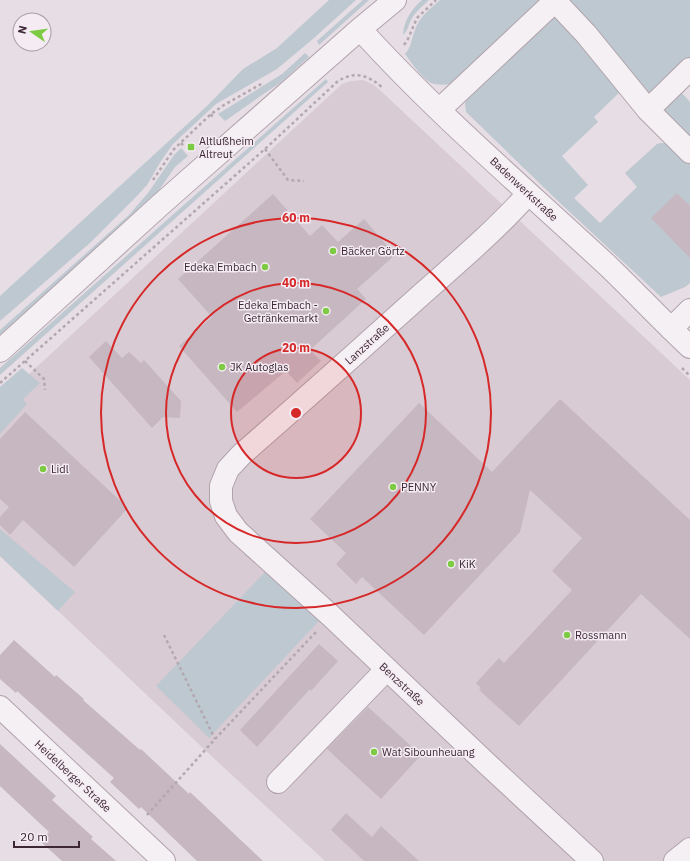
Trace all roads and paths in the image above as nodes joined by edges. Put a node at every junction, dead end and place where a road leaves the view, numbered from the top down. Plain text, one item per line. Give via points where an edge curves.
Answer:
1 (395, 0) edge
2 (436, 0) edge
3 (360, 29) junction
4 (388, 60) junction
5 (690, 69) edge
6 (267, 81) dead end
7 (439, 110) junction
8 (648, 110) junction
9 (213, 118) dead end
10 (181, 143) dead end
11 (184, 146) dead end
12 (265, 149) junction
13 (690, 152) edge
14 (304, 181) dead end
15 (528, 194) junction
16 (690, 310) edge
17 (671, 329) junction
18 (690, 347) edge
19 (0, 351) edge
20 (25, 361) junction
21 (0, 383) edge
22 (45, 390) dead end
23 (221, 501) joint
24 (331, 616) junction
25 (164, 635) dead end
26 (387, 669) junction
27 (0, 707) edge
28 (215, 739) junction
29 (278, 782) dead end
30 (132, 832) junction
31 (690, 849) edge
32 (164, 861) edge
33 (592, 861) edge
34 (675, 861) edge

1 - 3 street
2 - 4 path via 417,18 405,44
3 - 4 street, Badenwerkstraße
3 - 19 street via 159,206
4 - 7 street, Badenwerkstraße
4 - 12 path via 367,77 355,75 338,81
5 - 8 street
6 - 9 path via 224,105 211,114
7 - 8 street via 555,1 586,34
7 - 15 street, Badenwerkstraße
8 - 13 street
10 - 11 path
12 - 14 path via 288,180
12 - 20 path
15 - 17 street, Badenwerkstraße
15 - 23 street, Lanzstraße via 381,332 242,454 228,469 221,486
16 - 17 street
17 - 18 street, Badenwerkstraße
20 - 21 path
20 - 22 path via 44,378
23 - 24 street, Benzstraße via 226,516 238,532
24 - 26 street, Benzstraße
24 - 28 path
25 - 28 path
26 - 29 street
26 - 33 street, Benzstraße
27 - 30 street, Heidelberger Straße
28 - 30 path
30 - 32 street, Heidelberger Straße
31 - 34 street

